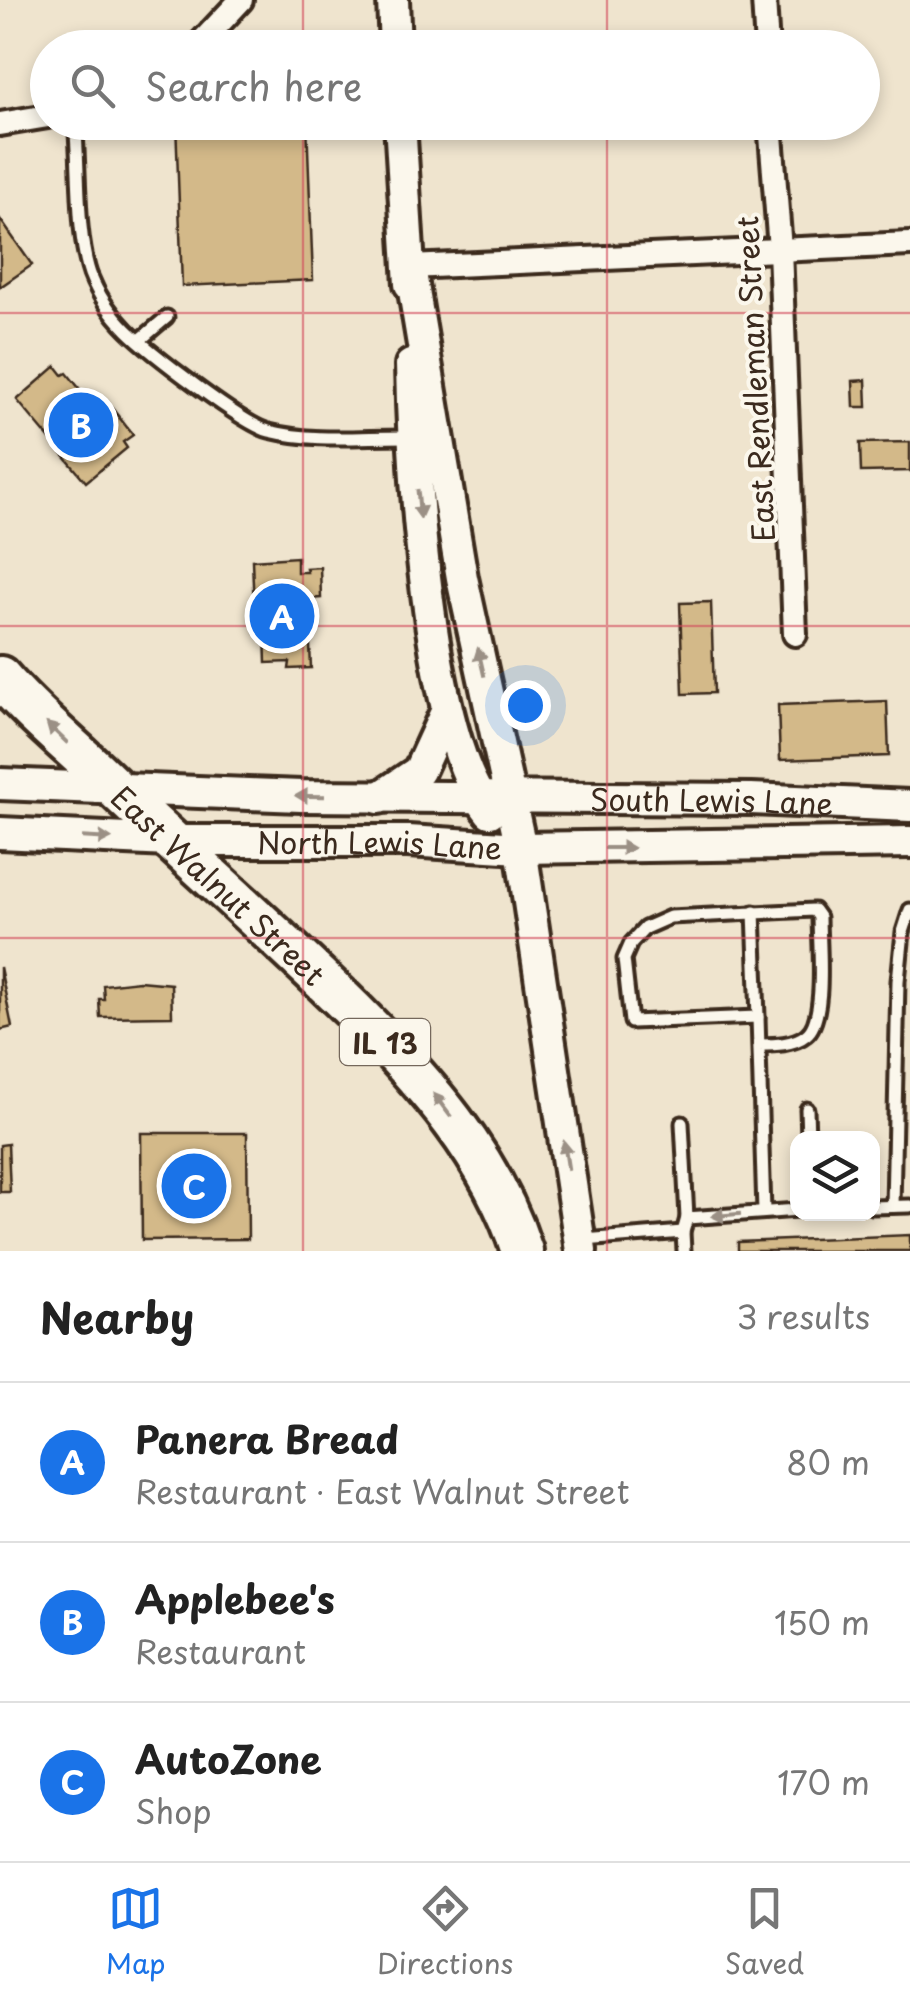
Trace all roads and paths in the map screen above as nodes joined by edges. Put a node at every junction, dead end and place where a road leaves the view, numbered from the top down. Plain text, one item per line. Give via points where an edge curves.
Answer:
1 (241, 0) edge
2 (393, 0) edge
3 (764, 0) edge
4 (213, 30) edge
5 (395, 30) edge
6 (766, 30) edge
7 (30, 119) edge
8 (0, 124) edge
9 (76, 140) edge
10 (401, 140) edge
11 (771, 140) edge
12 (910, 244) edge
13 (780, 248) junction
14 (410, 267) junction
15 (167, 318) dead end
16 (140, 340) junction
17 (412, 436) junction
18 (443, 462) junction
19 (795, 634) dead end
20 (0, 677) edge
21 (446, 712) junction
22 (0, 784) edge
23 (114, 788) junction
24 (379, 798) junction
25 (480, 799) junction
26 (512, 800) junction
27 (910, 806) edge
28 (0, 834) edge
29 (169, 841) junction
30 (910, 842) edge
31 (521, 848) junction
32 (910, 910) edge
33 (754, 912) junction
34 (758, 1017) junction
35 (759, 1046) junction
36 (807, 1108) dead end
37 (682, 1123) dead end
38 (808, 1131) edge
39 (893, 1206) junction
40 (910, 1206) edge
41 (880, 1207) edge
42 (790, 1210) edge
43 (764, 1212) junction
44 (685, 1225) junction
45 (580, 1246) edge
46 (522, 1251) edge
47 (684, 1251) edge

1 - 4 street
2 - 5 street
3 - 6 street
7 - 8 street
9 - 16 lane via 90,272 102,300
10 - 14 street
11 - 13 street, East Rendleman Street
12 - 13 street
13 - 14 street
13 - 19 street, East Rendleman Street
14 - 17 street
14 - 18 street
15 - 16 lane
16 - 17 lane via 266,431 368,440
17 - 18 lane
17 -> 21 street
26 -> 18 street
23 -> 20 highway, East Walnut Street / IL 13
21 - 24 street via 420,770
21 - 25 street
22 - 23 street, North Lewis Lane
24 -> 23 street, North Lewis Lane
23 - 29 highway, East Walnut Street / IL 13
24 - 25 street, North Lewis Lane
25 - 26 street, North Lewis Lane
25 - 31 street
26 - 27 street, South Lewis Lane
26 - 31 street
28 -> 29 street, North Lewis Lane
29 - 31 street, North Lewis Lane
46 -> 29 highway, East Walnut Street / IL 13 via 496,1188 411,1067
31 -> 30 street, South Lewis Lane
45 -> 31 street
32 - 39 lane via 898,981
33 - 34 lane
33 - 34 lane via 670,916 645,928 624,959 631,1022
33 - 35 lane via 814,910 818,917 818,1017 807,1035
34 - 35 lane
35 - 43 lane
36 - 38 lane
37 - 44 lane
39 - 40 lane
39 - 41 lane
42 - 43 lane
43 -> 44 lane
44 - 45 lane
44 - 47 lane

